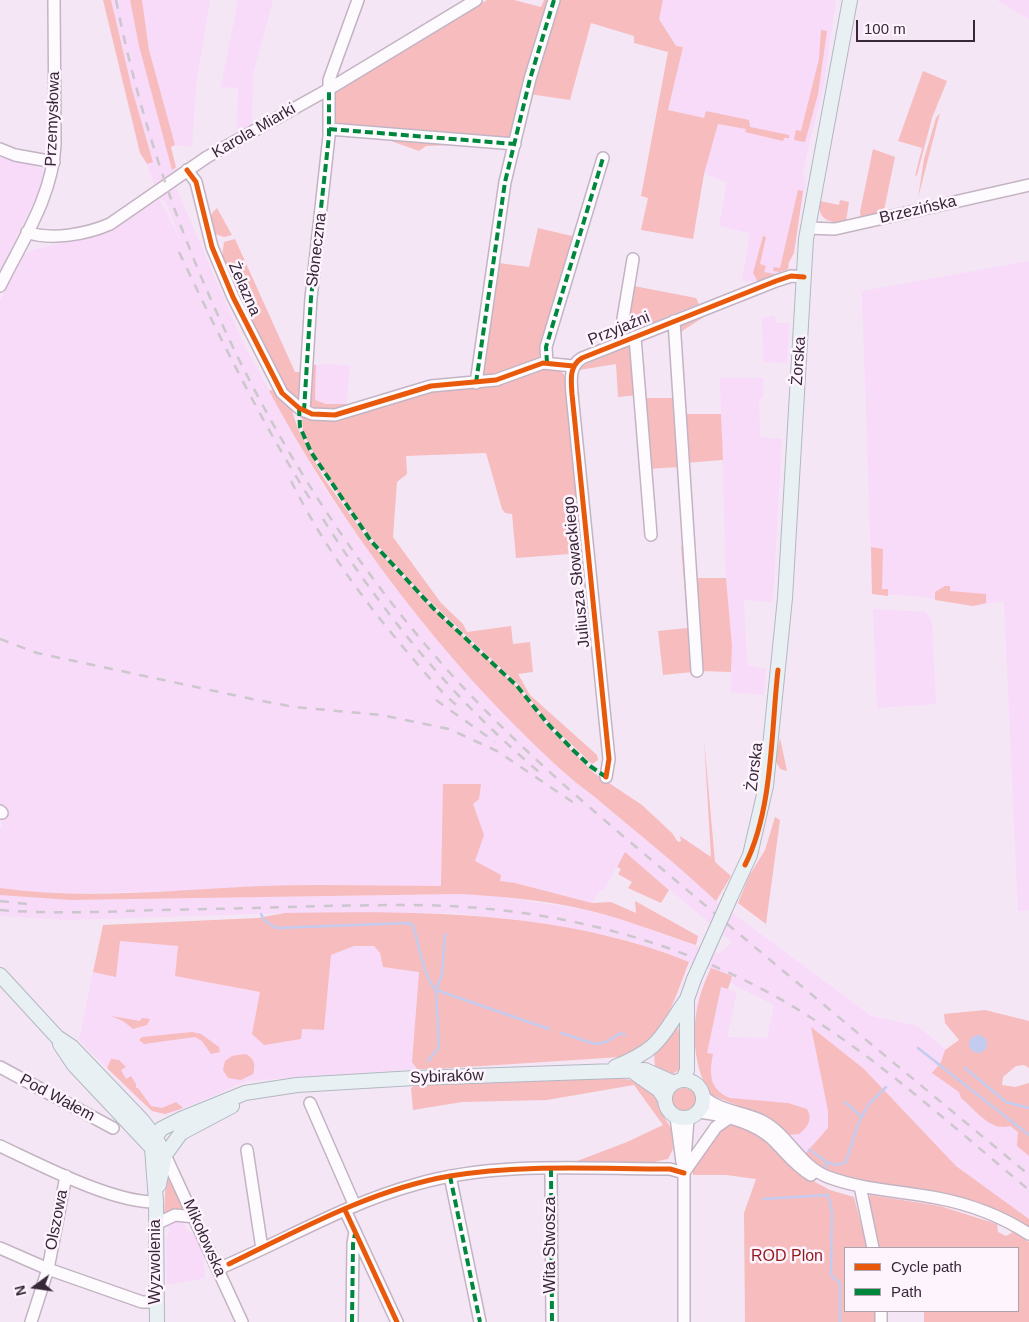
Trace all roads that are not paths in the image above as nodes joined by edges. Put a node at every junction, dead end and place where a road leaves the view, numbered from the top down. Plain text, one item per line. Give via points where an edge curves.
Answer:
1 (54, 0) edge
2 (358, 0) edge
3 (476, 0) edge
4 (554, 0) edge
5 (850, 0) edge
6 (329, 89) junction
7 (329, 129) junction
8 (515, 144) junction
9 (0, 149) edge
10 (603, 158) dead end
11 (54, 162) junction
12 (187, 170) junction
13 (1029, 185) edge
14 (807, 228) junction
15 (27, 232) junction
16 (633, 259) dead end
17 (804, 277) junction
18 (0, 286) edge
19 (674, 321) junction
20 (635, 336) junction
21 (619, 343) junction
22 (546, 362) junction
23 (573, 366) junction
24 (476, 383) junction
25 (301, 410) junction
26 (651, 535) dead end
27 (697, 671) dead end
28 (606, 776) dead end
29 (0, 975) edge
30 (686, 999) junction
31 (686, 1039) junction
32 (0, 1067) edge
33 (606, 1070) junction
34 (627, 1070) junction
35 (679, 1082) junction
36 (267, 1090) junction
37 (702, 1092) junction
38 (665, 1099) junction
39 (310, 1103) dead end
40 (688, 1116) junction
41 (729, 1118) junction
42 (113, 1128) dead end
43 (154, 1142) junction
44 (0, 1146) edge
45 (247, 1150) dead end
46 (165, 1155) junction
47 (551, 1169) junction
48 (684, 1173) junction
49 (66, 1176) junction
50 (450, 1176) junction
51 (857, 1186) junction
52 (156, 1202) junction
53 (350, 1208) junction
54 (195, 1217) junction
55 (156, 1224) junction
56 (355, 1231) junction
57 (1029, 1234) edge
58 (872, 1247) edge
59 (0, 1248) edge
60 (262, 1249) junction
61 (48, 1269) junction
62 (218, 1269) junction
63 (156, 1302) junction
64 (31, 1322) edge
65 (157, 1322) edge
66 (242, 1322) edge
67 (352, 1322) edge
68 (397, 1322) edge
69 (480, 1322) edge
70 (552, 1322) edge
71 (684, 1322) edge

1 - 11 street, Przemysłowa
2 - 6 street, Słoneczna
3 - 6 street, Karola Miarki
4 - 8 street via 530,79
5 - 14 main road, Żorska
6 - 7 street, Słoneczna
6 - 12 street, Karola Miarki
7 - 8 street
7 - 25 street, Słoneczna
8 - 24 street via 503,198
9 - 11 street
10 - 22 street via 546,347
11 - 15 street, Przemysłowa via 46,192
12 - 15 street, Karola Miarki via 120,218 102,227 46,237
12 - 25 street, Żelazna via 196,182 212,247 237,305 282,393
13 - 14 street, Brzezińska via 835,229
14 - 17 main road, Żorska
15 - 18 street, Przemysłowa
16 - 21 street, Przyjaźni
17 - 19 street, Przyjaźni via 781,279
17 - 30 main road, Żorska, bridge via 785,598 766,786 750,855
19 - 20 street, Przyjaźni
19 - 27 street, Przyjaźni
20 - 21 street, Przyjaźni
20 - 26 street, Przyjaźni
21 - 23 street, Przyjaźni via 582,358
22 - 23 street
22 - 24 street via 504,378
23 - 28 street, Juliusza Słowackiego via 572,394 609,759
24 - 25 street via 431,386 335,415
29 - 43 main road via 142,1120
30 - 31 main road, Żorska
30 - 33 main road via 656,1044 637,1058
31 - 35 main road, Żorska via 687,1070
31 - 37 main road, Żorska
32 - 42 street, Pod Wałem
33 - 34 main road, Sybiraków
33 - 36 main road, Sybiraków via 325,1082
34 - 35 main road, Sybiraków via 645,1070
34 - 38 main road, Sybiraków via 646,1080
35 - 37 main road via 692,1082
35 - 38 main road via 668,1090
36 - 43 main road, Sybiraków via 245,1093 206,1108 165,1127
36 - 46 main road, Sybiraków via 188,1128
37 - 40 main road via 703,1103
37 - 51 street via 712,1102 762,1121 783,1136 809,1166 824,1175
38 - 40 main road via 667,1108
39 - 53 street
40 - 41 street
40 - 48 street
41 - 48 street via 716,1126
41 - 51 street via 764,1132 794,1163 814,1177 840,1186
43 - 46 main road
43 - 52 main road, Wyzwolenia
44 - 49 street, Olszowa
45 - 60 street
46 - 52 main road, Wyzwolenia
46 - 54 street, Mikołowska
47 - 48 street via 670,1169
47 - 50 street
47 - 70 street, Wita Stwosza
48 - 71 street
49 - 52 street, Olszowa via 123,1197
49 - 61 street, Olszowa
50 - 53 street via 411,1185
50 - 69 street
51 - 57 street via 957,1203 989,1213
51 - 58 street
52 - 55 main road, Wyzwolenia
53 - 56 street
53 - 60 street
54 - 55 street via 175,1214
54 - 62 street, Mikołowska
55 - 63 main road, Wyzwolenia
56 - 67 street via 352,1244
56 - 68 street
59 - 61 street
60 - 62 street
61 - 63 street via 142,1302
61 - 64 street, Olszowa
62 - 66 street, Mikołowska
63 - 65 main road, Wyzwolenia

